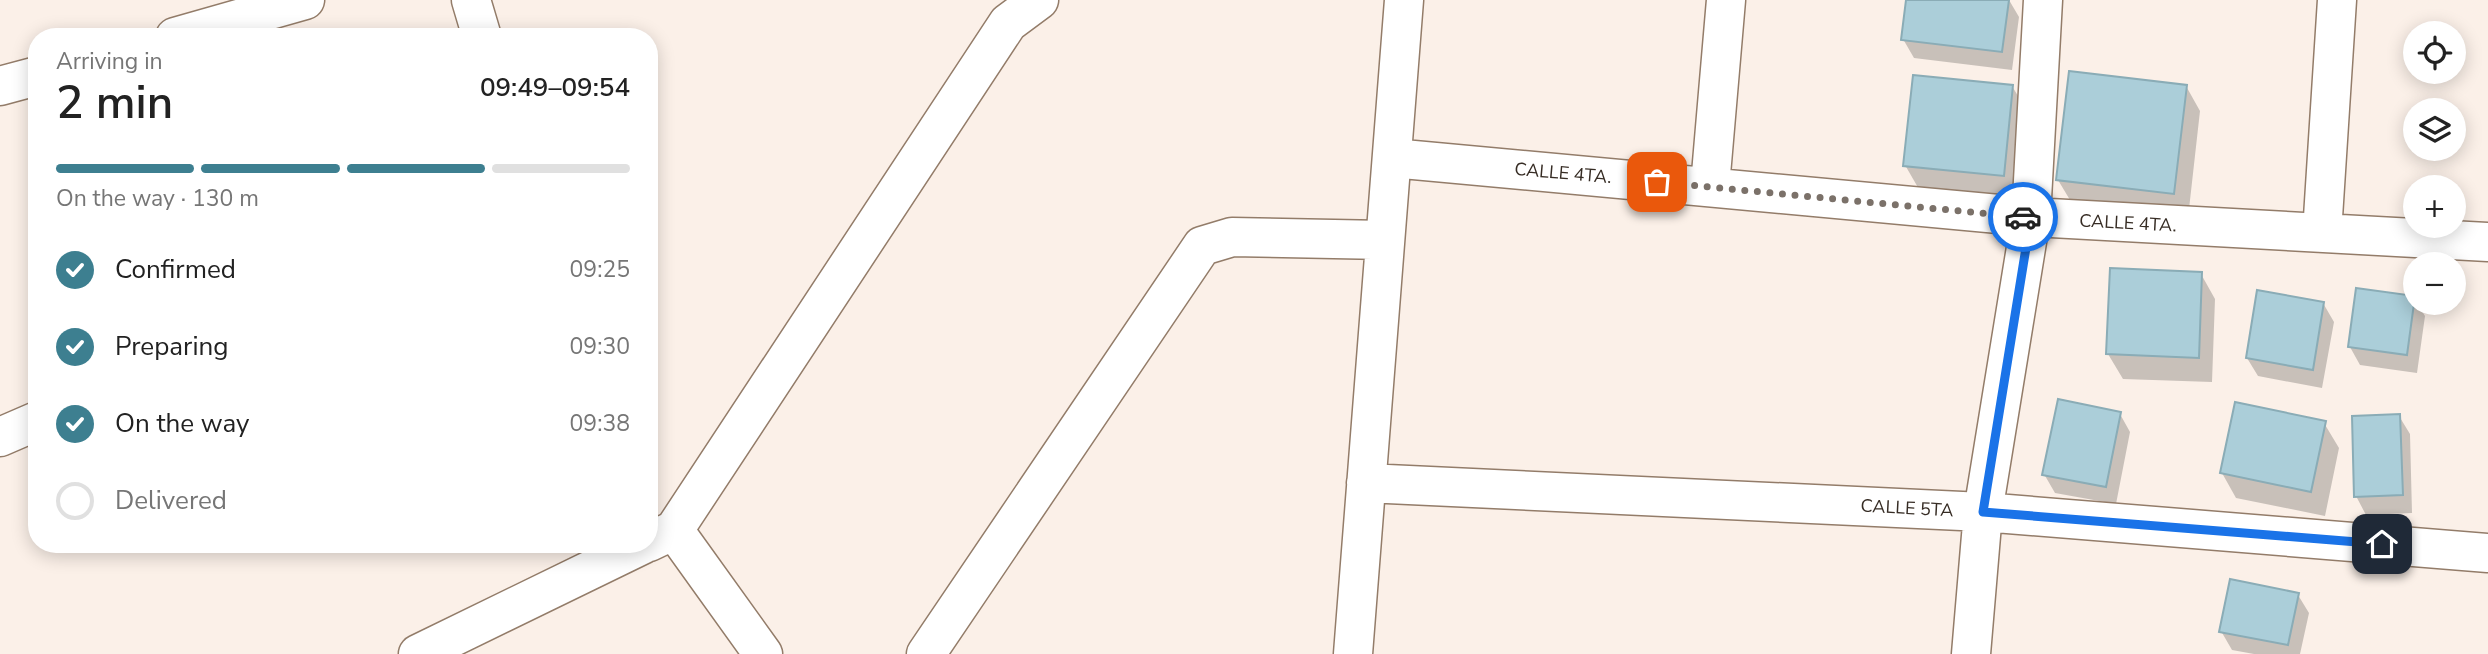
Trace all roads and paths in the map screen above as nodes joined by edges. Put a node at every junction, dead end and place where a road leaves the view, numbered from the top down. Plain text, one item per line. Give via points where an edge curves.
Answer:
1 (306, 0) edge
2 (471, 0) edge
3 (1039, 0) edge
4 (1404, 0) edge
5 (1726, 0) edge
6 (2043, 0) edge
7 (2337, 0) edge
8 (207, 28) edge
9 (479, 28) edge
10 (28, 78) edge
11 (0, 86) edge
12 (1392, 158) junction
13 (1710, 186) junction
14 (2031, 217) junction
15 (2322, 233) junction
16 (1385, 240) junction
17 (2488, 242) edge
18 (28, 425) edge
19 (0, 437) edge
20 (1366, 483) junction
21 (1983, 512) junction
22 (658, 536) edge
23 (658, 541) edge
24 (627, 553) edge
25 (2488, 553) edge
26 (418, 654) edge
27 (764, 654) edge
28 (926, 654) edge
29 (1353, 654) edge
30 (1971, 654) edge

1 - 8 street
2 - 9 street
3 - 22 street via 1008,23
4 - 12 street
5 - 13 street
6 - 14 street
7 - 15 street
10 - 11 street
12 - 13 street, CALLE 4TA.
12 - 16 street
13 - 14 street, CALLE 4TA.
14 - 15 street, CALLE 4TA.
14 - 21 street
15 - 17 street, CALLE 4TA.
16 - 20 street
16 - 28 street via 1233,237 1202,246
18 - 19 street
20 - 21 street, CALLE 5TA
20 - 29 street
21 - 25 street, CALLE 5TA
21 - 30 street
23 - 27 street
24 - 26 street

